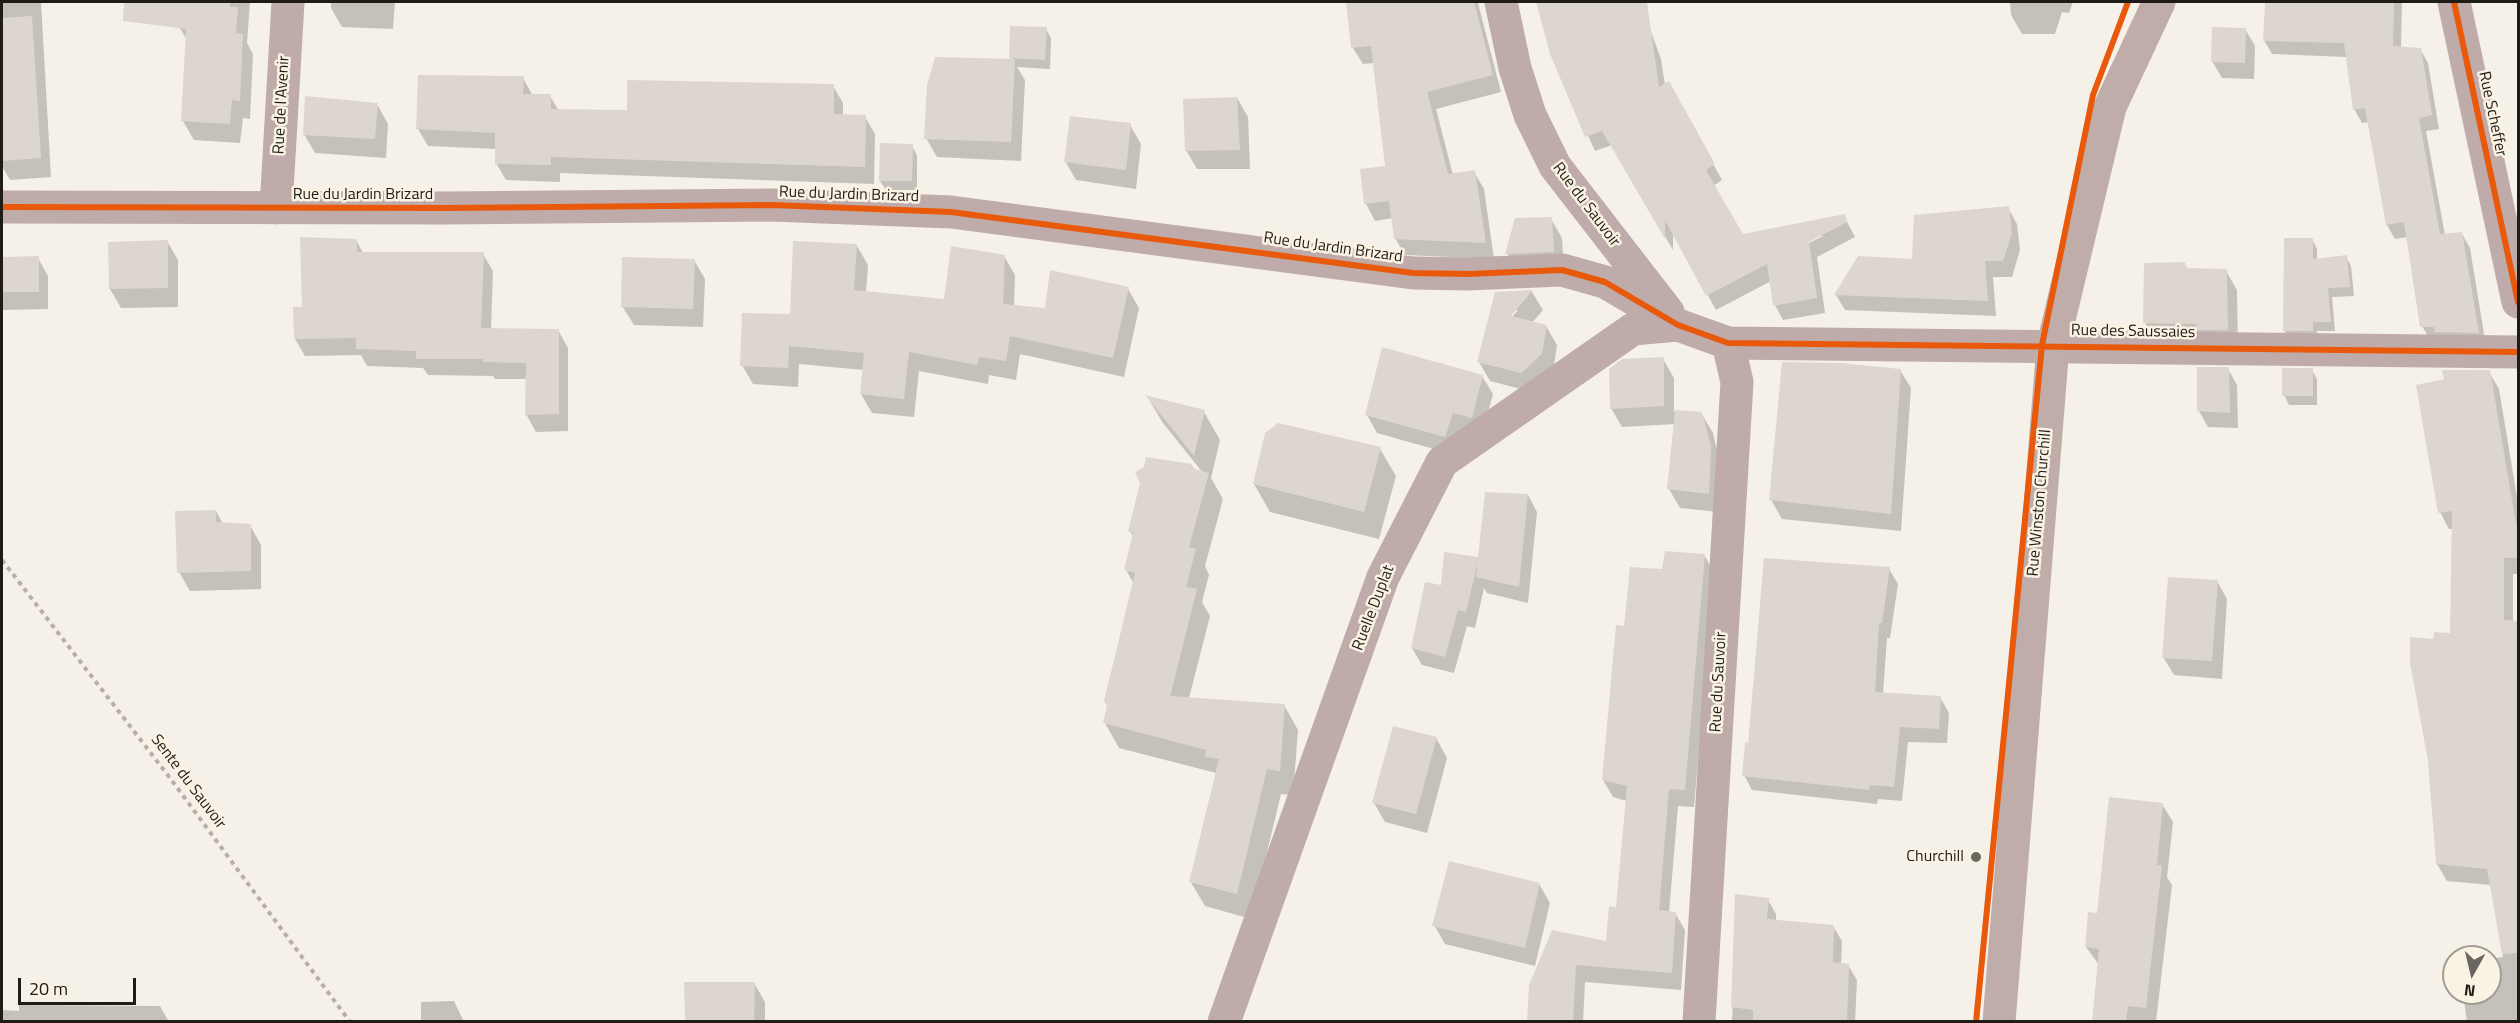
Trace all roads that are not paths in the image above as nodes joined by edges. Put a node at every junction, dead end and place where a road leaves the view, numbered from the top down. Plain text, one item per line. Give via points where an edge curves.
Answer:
1 (288, 2) edge
2 (1501, 2) edge
3 (2159, 2) edge
4 (2454, 2) edge
5 (2, 207) edge
6 (276, 208) junction
7 (2518, 302) edge
8 (1678, 325) junction
9 (1728, 343) junction
10 (2053, 345) junction
11 (2518, 352) edge
12 (1224, 1022) edge
13 (1699, 1022) edge
14 (1999, 1022) edge

1 - 6 street, Rue de l'Avenir
2 - 8 street, Rue du Sauvoir via 1530,115 1555,166
3 - 10 main road, Rue Winston Churchill via 2110,106
4 - 7 street, Rue Scheffer
5 - 6 street, Rue du Jardin Brizard
6 - 8 street, Rue du Jardin Brizard via 772,205 951,212 1413,273 1562,270 1605,282
8 - 9 street, Rue des Saussaies
8 - 12 street, Ruelle Duplat via 1633,329 1442,462 1383,577
9 - 10 street, Rue des Saussaies
9 - 13 street, Rue du Sauvoir via 1737,382
10 - 11 street, Rue des Saussaies
10 - 14 main road, Rue Winston Churchill

